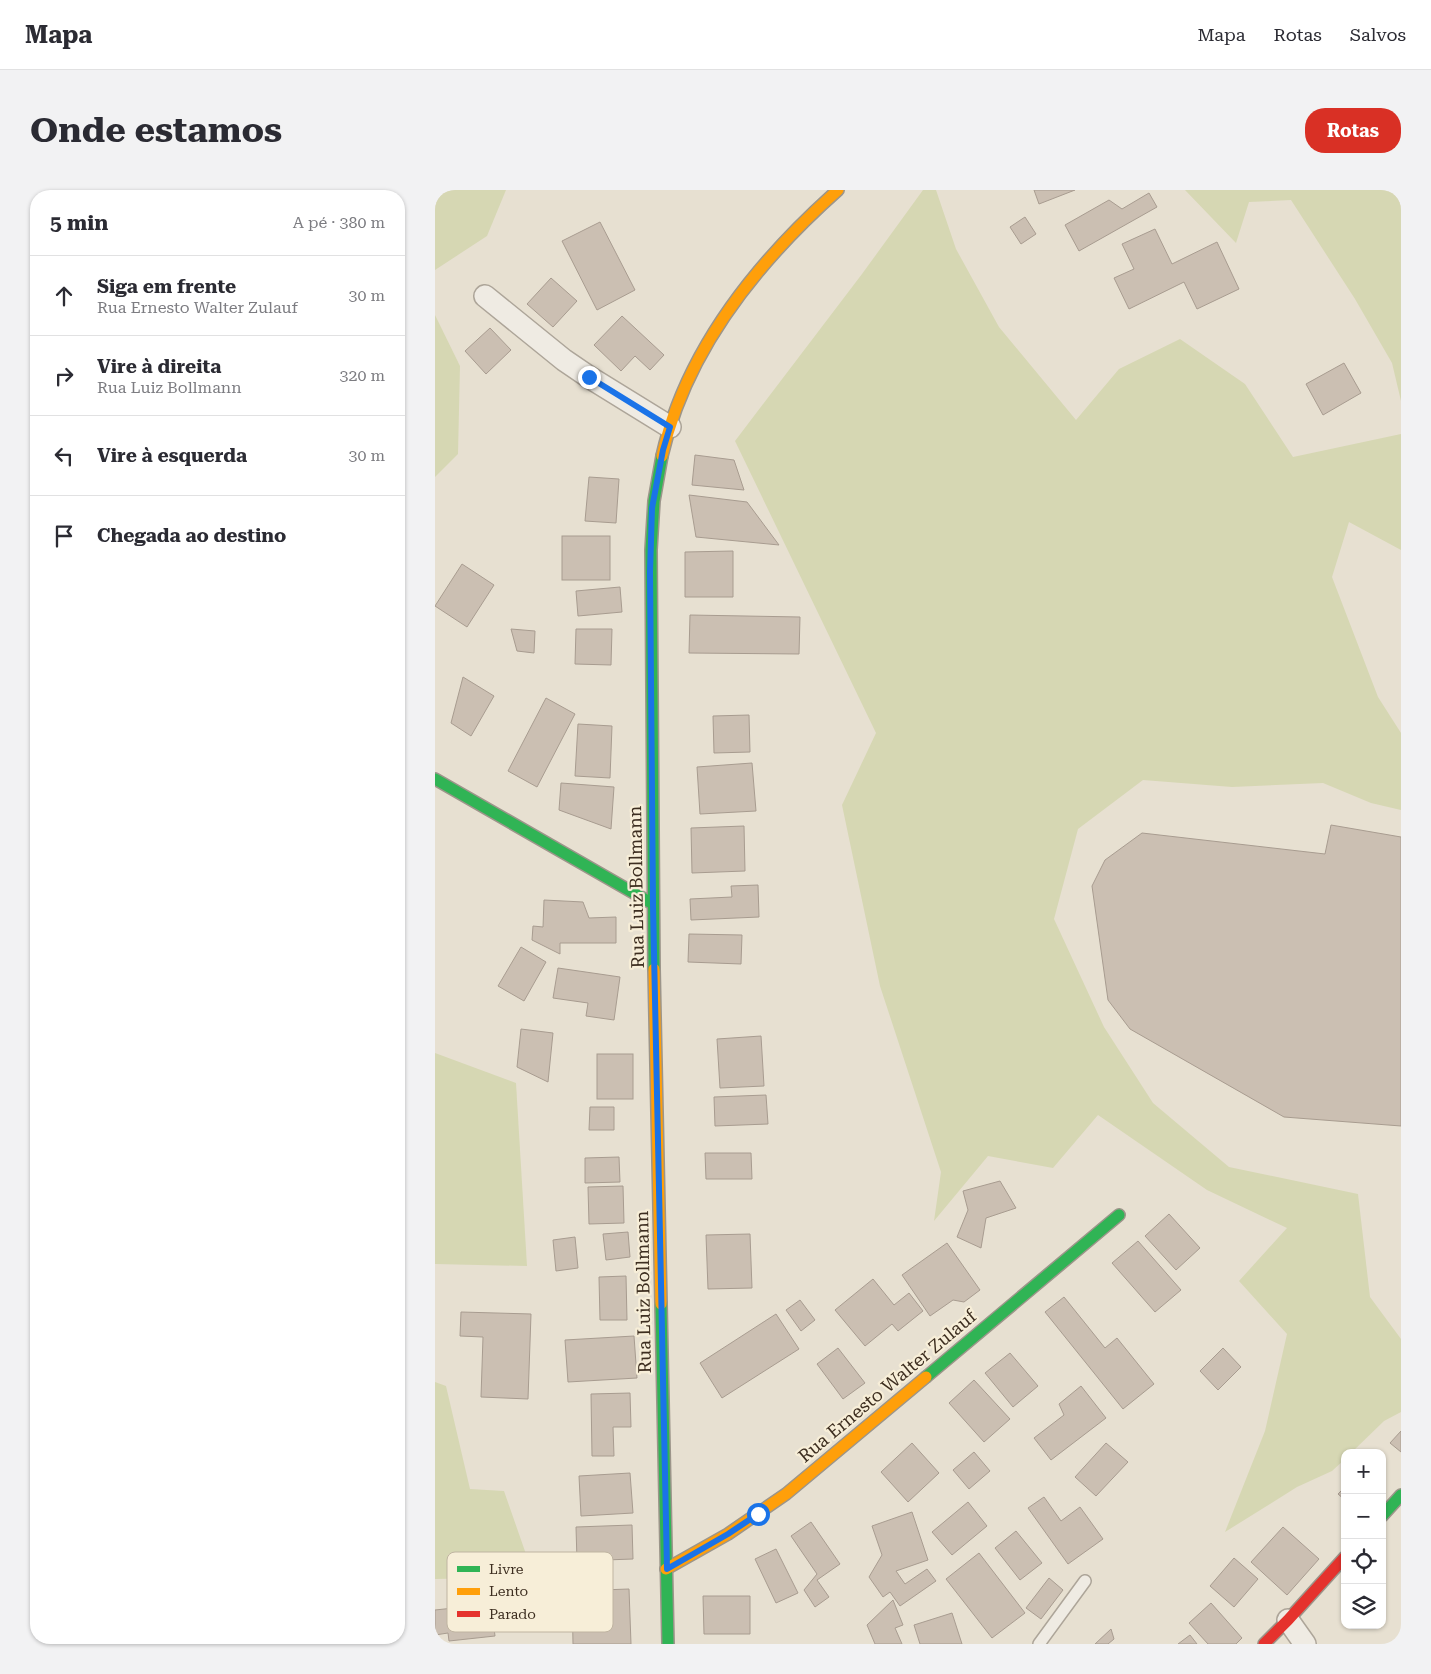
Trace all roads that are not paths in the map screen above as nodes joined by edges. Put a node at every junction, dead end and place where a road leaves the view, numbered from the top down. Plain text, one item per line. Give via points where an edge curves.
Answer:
1 (839, 190) edge
2 (485, 296) dead end
3 (670, 427) junction
4 (435, 779) edge
5 (653, 904) junction
6 (1119, 1215) dead end
7 (1401, 1496) edge
8 (1386, 1512) edge
9 (1341, 1562) edge
10 (667, 1569) junction
11 (1085, 1582) dead end
12 (1289, 1620) junction
13 (668, 1644) edge
14 (1039, 1644) edge
15 (1264, 1644) edge
16 (1305, 1644) edge

1 - 3 main road, Rua Luiz Bollmann via 779,245 732,302 693,370
2 - 3 street via 564,360
3 - 5 main road, Rua Luiz Bollmann via 657,478 651,535
4 - 5 main road
5 - 10 main road, Rua Luiz Bollmann
6 - 10 main road, Rua Ernesto Walter Zulauf via 785,1494 728,1534
7 - 8 main road
9 - 12 main road
10 - 13 main road, Rua Luiz Bollmann
11 - 14 lane
12 - 15 main road
12 - 16 street

